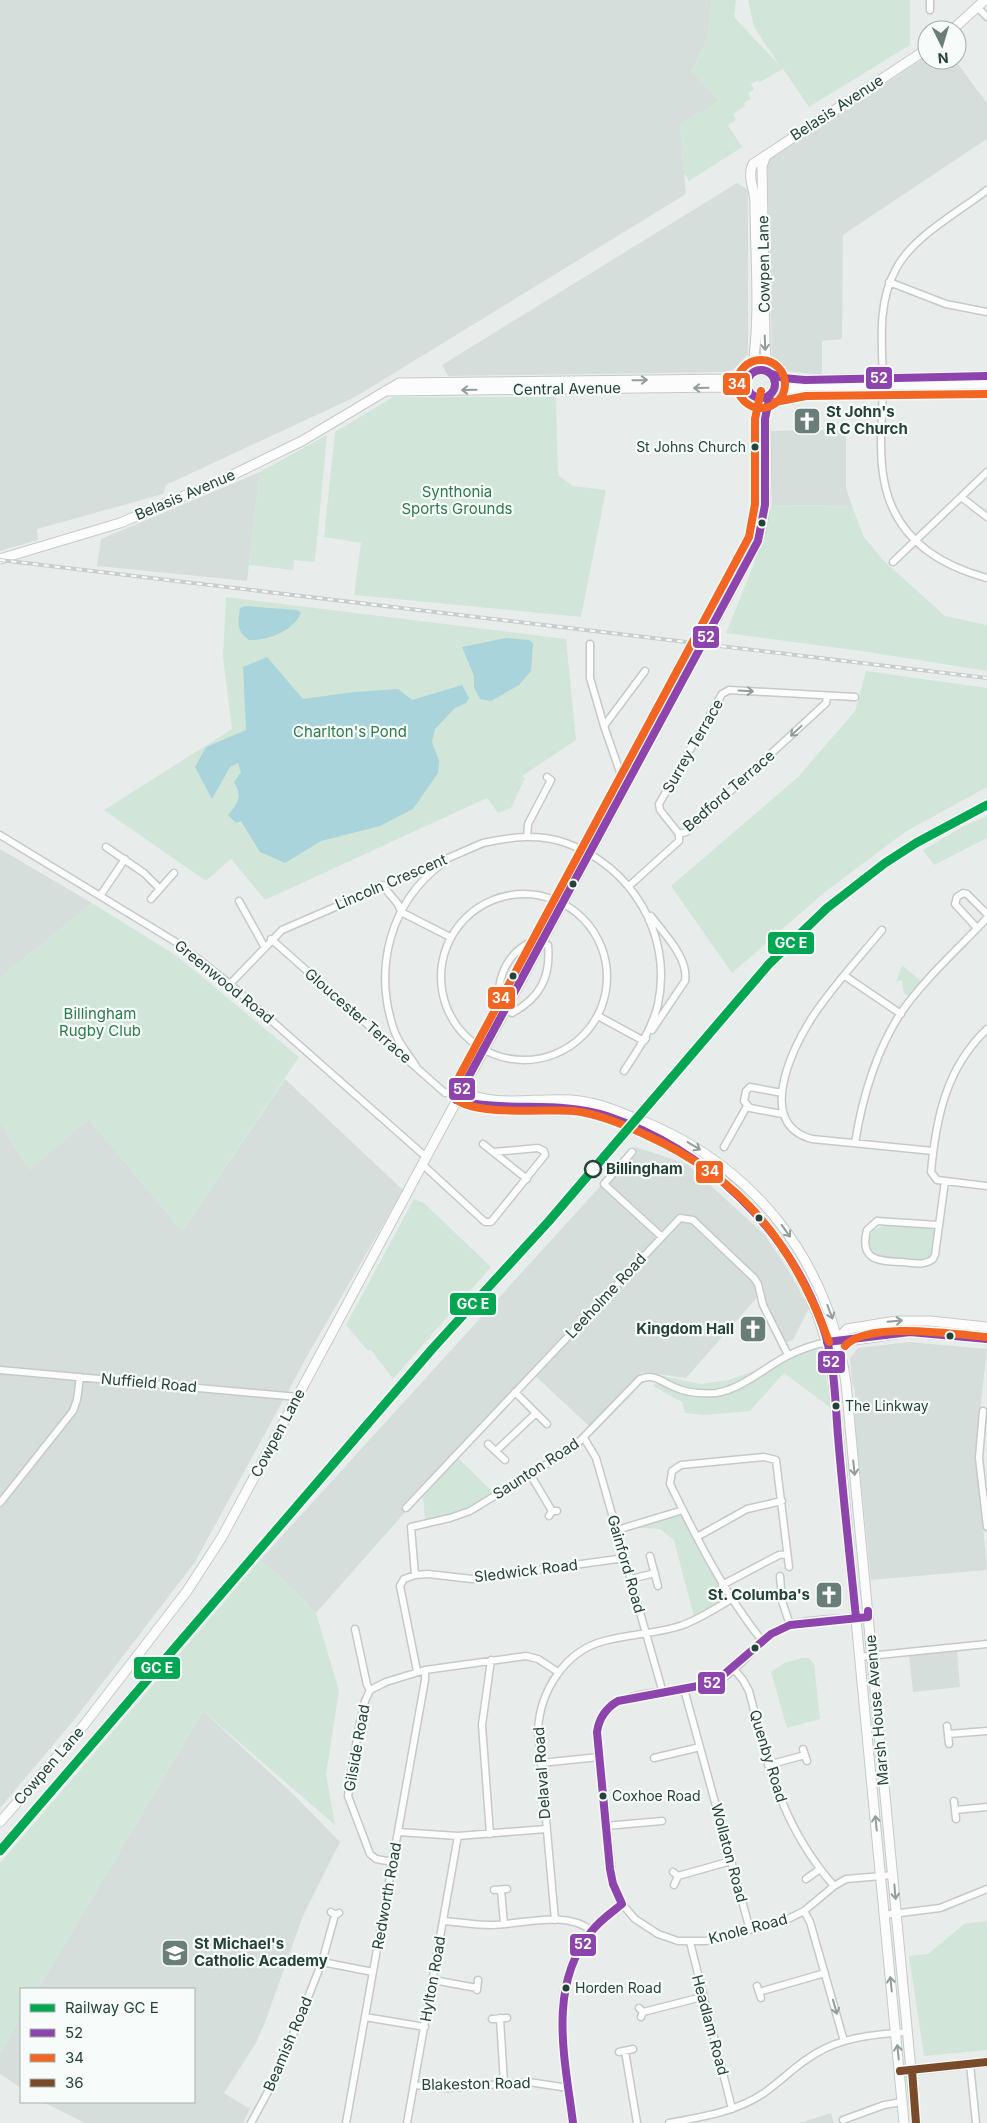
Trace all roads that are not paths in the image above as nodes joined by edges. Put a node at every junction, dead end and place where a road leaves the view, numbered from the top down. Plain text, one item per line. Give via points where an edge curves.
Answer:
1 (930, 0) edge
2 (985, 0) edge
3 (978, 8) junction
4 (930, 10) dead end
5 (987, 17) edge
6 (964, 20) edge
7 (917, 56) edge
8 (766, 155) junction
9 (750, 170) joint
10 (987, 190) edge
11 (889, 282) junction
12 (987, 312) edge
13 (751, 373) junction
14 (772, 373) junction
15 (987, 376) edge
16 (966, 380) junction
17 (883, 381) junction
18 (399, 382) joint
19 (987, 384) edge
20 (502, 386) junction
21 (385, 391) junction
22 (771, 393) junction
23 (751, 394) junction
24 (987, 472) edge
25 (762, 477) junction
26 (961, 497) junction
27 (987, 517) edge
28 (916, 542) junction
29 (0, 559) edge
30 (893, 562) dead end
31 (987, 578) edge
32 (590, 644) dead end
33 (645, 671) dead end
34 (826, 696) junction
35 (855, 697) dead end
36 (604, 726) junction
37 (547, 777) dead end
38 (629, 779) junction
39 (680, 834) junction
40 (0, 835) edge
41 (527, 837) junction
42 (106, 847) dead end
43 (589, 852) junction
44 (452, 856) junction
45 (125, 859) junction
46 (174, 873) dead end
47 (382, 885) junction
48 (630, 886) junction
49 (160, 889) junction
50 (100, 896) junction
51 (151, 899) dead end
52 (238, 900) dead end
53 (562, 903) junction
54 (642, 904) junction
55 (401, 912) junction
56 (987, 914) edge
57 (987, 918) edge
58 (977, 928) junction
59 (882, 930) dead end
60 (450, 937) junction
61 (270, 939) junction
62 (541, 941) junction
63 (264, 946) junction
64 (845, 976) junction
65 (230, 984) junction
66 (505, 1010) junction
67 (901, 1014) junction
68 (598, 1016) junction
69 (987, 1028) edge
70 (395, 1032) junction
71 (384, 1039) junction
72 (644, 1042) junction
73 (483, 1050) junction
74 (416, 1066) junction
75 (624, 1071) dead end
76 (461, 1091) junction
77 (782, 1093) junction
78 (445, 1094) dead end
79 (456, 1100) junction
80 (747, 1106) junction
81 (608, 1112) junction
82 (782, 1114) junction
83 (647, 1128) junction
84 (856, 1143) junction
85 (483, 1144) dead end
86 (723, 1147) dead end
87 (933, 1151) junction
88 (493, 1152) junction
89 (632, 1152) dead end
90 (424, 1161) junction
91 (527, 1179) junction
92 (945, 1181) junction
93 (987, 1186) edge
94 (757, 1197) junction
95 (749, 1206) junction
96 (938, 1225) junction
97 (662, 1237) junction
98 (987, 1327) edge
99 (838, 1339) junction
100 (987, 1339) edge
101 (826, 1342) junction
102 (788, 1355) junction
103 (0, 1370) edge
104 (80, 1377) junction
105 (515, 1392) junction
106 (298, 1397) junction
107 (982, 1411) edge
108 (536, 1412) junction
109 (548, 1424) dead end
110 (584, 1438) junction
111 (488, 1444) dead end
112 (496, 1451) junction
113 (505, 1460) dead end
114 (530, 1474) junction
115 (782, 1501) junction
116 (0, 1503) edge
117 (406, 1508) dead end
118 (683, 1510) junction
119 (553, 1513) dead end
120 (987, 1527) edge
121 (617, 1530) junction
122 (697, 1537) junction
123 (787, 1554) junction
124 (650, 1556) dead end
125 (625, 1558) junction
126 (789, 1566) dead end
127 (654, 1573) junction
128 (415, 1575) junction
129 (779, 1577) dead end
130 (631, 1579) junction
131 (722, 1585) junction
132 (658, 1586) dead end
133 (730, 1600) junction
134 (868, 1617) junction
135 (856, 1618) junction
136 (790, 1625) junction
137 (355, 1628) dead end
138 (646, 1634) junction
139 (763, 1642) junction
140 (987, 1644) edge
141 (872, 1656) junction
142 (860, 1657) junction
143 (491, 1660) junction
144 (733, 1668) junction
145 (425, 1670) junction
146 (417, 1671) junction
147 (558, 1672) junction
148 (684, 1689) junction
149 (370, 1690) junction
150 (663, 1693) junction
151 (947, 1726) dead end
152 (987, 1730) edge
153 (948, 1734) junction
154 (949, 1744) dead end
155 (700, 1747) junction
156 (805, 1755) dead end
157 (599, 1757) junction
158 (653, 1759) dead end
159 (540, 1763) junction
160 (768, 1765) junction
161 (954, 1801) dead end
162 (987, 1807) edge
163 (955, 1810) junction
164 (956, 1819) dead end
165 (662, 1821) dead end
166 (0, 1822) edge
167 (605, 1826) junction
168 (546, 1829) junction
169 (398, 1832) junction
170 (490, 1834) junction
171 (458, 1836) junction
172 (731, 1861) junction
173 (393, 1862) junction
174 (820, 1869) junction
175 (893, 1874) junction
176 (881, 1876) junction
177 (806, 1879) dead end
178 (674, 1885) dead end
179 (834, 1886) junction
180 (987, 1889) edge
181 (501, 1890) dead end
182 (622, 1904) junction
183 (804, 1911) junction
184 (335, 1914) dead end
185 (896, 1914) junction
186 (884, 1915) junction
187 (555, 1920) junction
188 (444, 1921) junction
189 (504, 1924) junction
190 (750, 1930) junction
191 (592, 1931) junction
192 (690, 1942) junction
193 (322, 1962) junction
194 (373, 1972) junction
195 (825, 1973) junction
196 (433, 1980) junction
197 (478, 1980) dead end
198 (759, 1992) dead end
199 (702, 1997) junction
200 (641, 2012) dead end
201 (365, 2017) junction
202 (500, 2018) dead end
203 (425, 2027) junction
204 (908, 2032) junction
205 (896, 2033) junction
206 (844, 2041) junction
207 (626, 2050) dead end
208 (987, 2062) edge
209 (970, 2064) junction
210 (912, 2070) junction
211 (900, 2072) junction
212 (504, 2083) junction
213 (414, 2085) junction
214 (568, 2088) junction
215 (902, 2102) junction
216 (732, 2109) junction
217 (843, 2120) dead end
218 (692, 2121) edge
219 (251, 2123) edge
220 (346, 2123) edge
221 (407, 2123) edge
222 (573, 2123) edge
223 (637, 2123) edge
224 (669, 2123) edge
225 (904, 2123) edge
226 (916, 2123) edge
227 (976, 2123) edge

1 - 4 street
2 - 3 street
3 - 5 street
3 - 6 street
7 - 8 street, Belasis Avenue
8 - 9 street, Belasis Avenue via 752,164
8 -> 14 street, Cowpen Lane via 762,166 765,335 766,357
9 - 13 street, Cowpen Lane via 755,197 756,315
10 - 11 street via 908,252
11 - 12 street via 946,304
11 - 17 street via 882,311
13 - 14 street, Central Avenue via 762,369
20 -> 13 street, Central Avenue via 730,379
13 - 23 street via 747,381
14 - 17 street, Central Avenue via 799,379
14 - 22 street via 776,383
15 - 16 street, Central Avenue
16 - 17 street, Central Avenue
16 - 19 street, Central Avenue
17 - 22 street, Central Avenue via 805,386
17 - 28 street via 884,478 896,516
18 - 20 street, Central Avenue
18 - 21 street, Belasis Avenue
20 -> 21 street, Central Avenue
23 -> 20 street, Central Avenue via 727,387
21 - 29 street, Belasis Avenue via 302,441 222,480 120,523
22 - 23 street, Central Avenue via 764,398
22 - 25 street, Cowpen Lane via 765,412
23 - 25 street, Cowpen Lane via 757,416
24 - 26 street
25 - 38 street, Cowpen Lane, bridge via 752,550
26 - 27 street
26 - 28 street
28 - 30 street
28 - 31 street via 939,560
32 - 36 street via 590,678
33 - 36 street
34 - 35 street, Surrey Terrace
34 -> 39 street, Bedford Terrace via 826,703 686,832
39 -> 34 street, Surrey Terrace via 660,810 659,804 722,694 730,690
36 - 38 street via 620,772
37 - 41 street via 551,780 528,824
38 - 43 street, Cowpen Lane
39 - 48 street, Bedford Terrace via 678,840
40 - 50 street, Greenwood Road
41 - 43 street, Lincoln Crescent via 565,842
41 - 44 street, Lincoln Crescent via 483,842
42 - 45 street
43 - 48 street, Lincoln Crescent via 615,870
43 - 53 street, Cowpen Lane
44 - 47 street, Lincoln Crescent
44 - 55 street via 429,872
45 - 49 street
45 - 50 street
46 - 49 street
47 - 55 street
47 - 61 street, Lincoln Crescent via 282,930
48 - 54 street, Lincoln Crescent
49 - 51 street
50 - 65 street, Greenwood Road via 171,938
52 - 63 street
53 - 60 street via 518,892 501,895 470,912
53 - 62 street, Cowpen Lane
53 - 68 street via 584,918 606,961 606,987
54 - 72 street via 655,936 661,971 658,1002
54 - 72 street via 683,961 686,974 685,981
55 - 60 street
55 - 70 street via 390,936 384,962 384,988
56 - 58 street via 967,894 957,897 955,904
57 - 58 street
58 - 67 street
59 - 64 street
60 - 73 street via 441,964 440,985 444,1002 464,1035
61 - 63 street, Lincoln Crescent
61 - 71 street, Gloucester Terrace
62 - 66 street, Cowpen Lane
62 - 66 street via 527,943 505,965 498,996 500,1006
62 - 66 street via 548,945 545,981 525,1006 512,1013
63 - 65 street, Lincoln Crescent
64 - 67 street
64 - 77 street via 813,1016 801,1038
65 - 90 street, Greenwood Road
66 - 73 street, Cowpen Lane
67 - 84 street via 871,1077
68 - 72 street
68 - 73 street via 583,1035 552,1056 513,1060
69 - 87 street via 964,1056 946,1090
70 - 71 street
70 - 74 street
71 - 74 street, Gloucester Terrace
72 - 75 street
73 - 76 street, Cowpen Lane
74 - 78 street, Gloucester Terrace
76 - 79 street, Cowpen Lane
76 - 81 street, Marsh House Avenue via 489,1101 570,1100
77 - 80 street via 750,1088 744,1101
77 - 82 street
79 - 81 street, Marsh House Avenue via 487,1109 569,1108
79 - 90 street, Cowpen Lane
80 - 82 street
80 - 86 street
81 - 83 street, Marsh House Avenue
82 - 84 street via 790,1127 804,1137
83 -> 94 street, Marsh House Avenue via 699,1149
83 - 95 street, Marsh House Avenue via 694,1158
84 - 87 street
85 - 88 street
87 - 92 street via 931,1172 937,1180
88 - 91 street
88 - 91 street via 542,1149 545,1155
89 - 97 street via 604,1184
90 - 91 street, Greenwood Road via 485,1222 491,1222
90 - 106 street, Cowpen Lane
92 - 93 street
92 - 96 street
94 - 95 street
94 -> 99 street, Marsh House Avenue via 785,1231 815,1278
95 - 101 street, Marsh House Avenue via 776,1238 796,1269 815,1307
96 - 96 street via 934,1256 928,1263 879,1261 871,1257 865,1246 867,1230 877,1222
97 - 102 street, Leeholme Road via 680,1218 693,1220 754,1278 763,1305
97 - 105 street, Leeholme Road
99 -> 98 street via 847,1329 896,1321
99 - 100 street via 848,1341 910,1332
99 - 101 street
99 -> 134 street, Marsh House Avenue via 846,1383
101 - 102 street
101 - 135 street, Marsh House Avenue via 834,1386
102 - 110 street, Saunton Road via 740,1384 717,1392 690,1392 674,1388 657,1376 647,1376 640,1379
103 - 104 street, Nuffield Road
104 - 106 street, Nuffield Road
104 - 116 street via 73,1411
105 - 108 street
105 - 117 street, Leeholme Road
106 - 166 street, Cowpen Lane via 230,1522 187,1591 77,1734
107 - 120 street via 979,1445
108 - 109 street
108 - 112 street
110 - 114 street, Saunton Road
110 - 121 street, Gainford Road via 596,1458
111 - 112 street
112 - 113 street
114 - 119 street
114 - 128 street, Saunton Road via 470,1511 411,1527
115 - 118 street via 778,1463 764,1457 676,1467 670,1474 670,1484
115 - 122 street via 747,1509
115 - 123 street
118 - 121 street
118 - 122 street
121 - 125 street, Gainford Road
122 - 131 street
123 - 126 street
123 - 131 street
124 - 127 street
125 - 128 street, Sledwick Road via 472,1579
125 - 130 street, Gainford Road
127 - 130 street
127 - 132 street
128 - 146 street via 404,1579 400,1586
129 - 136 street
130 - 138 street, Gainford Road
131 - 133 street
133 - 138 street, Delaval Road via 695,1620
133 - 139 street
134 - 135 street, Knole Road
134 - 141 street, Marsh House Avenue
135 - 136 street, Knole Road
135 - 142 street, Marsh House Avenue
136 - 139 street, Knole Road via 771,1634
137 - 149 street
138 - 147 street, Delaval Road via 594,1644 577,1654
138 - 150 street, Gainford Road
139 - 144 street, Knole Road
140 - 141 street
141 - 142 street
141 - 175 street, Marsh House Avenue
176 -> 142 street, Marsh House Avenue
143 - 145 street, Gilside Road
143 - 147 street, Gilside Road via 532,1657
143 - 170 street via 482,1725
144 - 148 street, Knole Road via 714,1683
144 - 160 street, Quenby Road via 749,1691
145 - 146 street, Gilside Road
145 - 169 street, Redworth Road
146 - 149 street, Gilside Road
147 - 159 street, Delaval Road via 539,1715
148 - 150 street, Knole Road
148 - 155 street, Wollaton Road
149 - 173 street, Gilside Road via 358,1732 348,1796 370,1854 376,1859
150 - 157 street, Knole Road via 618,1701 606,1709 597,1727
151 - 153 street
152 - 153 street
153 - 154 street
155 - 158 street
155 - 172 street, Wollaton Road
156 - 160 street
157 - 159 street
157 - 167 street, Knole Road
159 - 168 street, Delaval Road
160 - 174 street, Quenby Road via 788,1819
161 - 163 street
162 - 163 street
163 - 164 street
165 - 167 street
167 - 182 street, Knole Road via 611,1876
168 - 170 street
168 - 187 street, Delaval Road
169 - 171 street
169 - 173 street, Redworth Road
170 - 171 street
171 - 188 street, Hylton Road
172 - 178 street via 676,1874
172 - 190 street, Wollaton Road
173 - 194 street, Redworth Road
174 - 177 street
174 - 179 street, Quenby Road
175 - 176 street, Knole Road
175 -> 185 street, Marsh House Avenue
176 - 179 street, Knole Road via 851,1878
176 - 186 street, Marsh House Avenue
179 - 183 street, Knole Road
180 - 185 street via 940,1908
181 - 189 street
182 - 191 street
182 - 192 street, Knole Road via 650,1930
183 - 190 street, Knole Road
183 - 195 street
184 - 193 street, Beamish Road
185 - 186 street
185 - 204 street, Marsh House Avenue
205 -> 186 street, Marsh House Avenue
187 - 189 street
187 - 191 street via 577,1922
188 - 189 street
188 - 196 street, Hylton Road
190 - 192 street, Knole Road
191 - 214 street via 575,1958 563,1997 561,2024
192 - 199 street, Headlam Road
193 - 194 street
193 - 219 street, Beamish Road via 278,2073
194 - 201 street, Redworth Road
195 - 198 street
195 -> 206 street
196 - 197 street via 477,1989
196 - 203 street, Hylton Road
199 - 200 street
199 - 216 street, Headlam Road
201 - 203 street
201 - 220 street, Redworth Road
202 - 212 street
203 - 213 street, Hylton Road
204 - 205 street
204 - 210 street, Marsh House Avenue
205 - 206 street
211 -> 205 street, Marsh House Avenue
206 - 216 street via 811,2055 764,2092
207 - 223 street
208 - 209 street
209 - 210 street
209 - 227 street
210 - 211 street
210 - 226 street, Marsh House Avenue
211 - 215 street, Marsh House Avenue
212 - 213 street, Blakeston Road via 448,2088
212 - 214 street, Blakeston Road
213 - 221 street, Hylton Road
214 - 222 street
215 - 217 street
215 - 225 street, Marsh House Avenue
216 - 218 street
218 - 224 street

